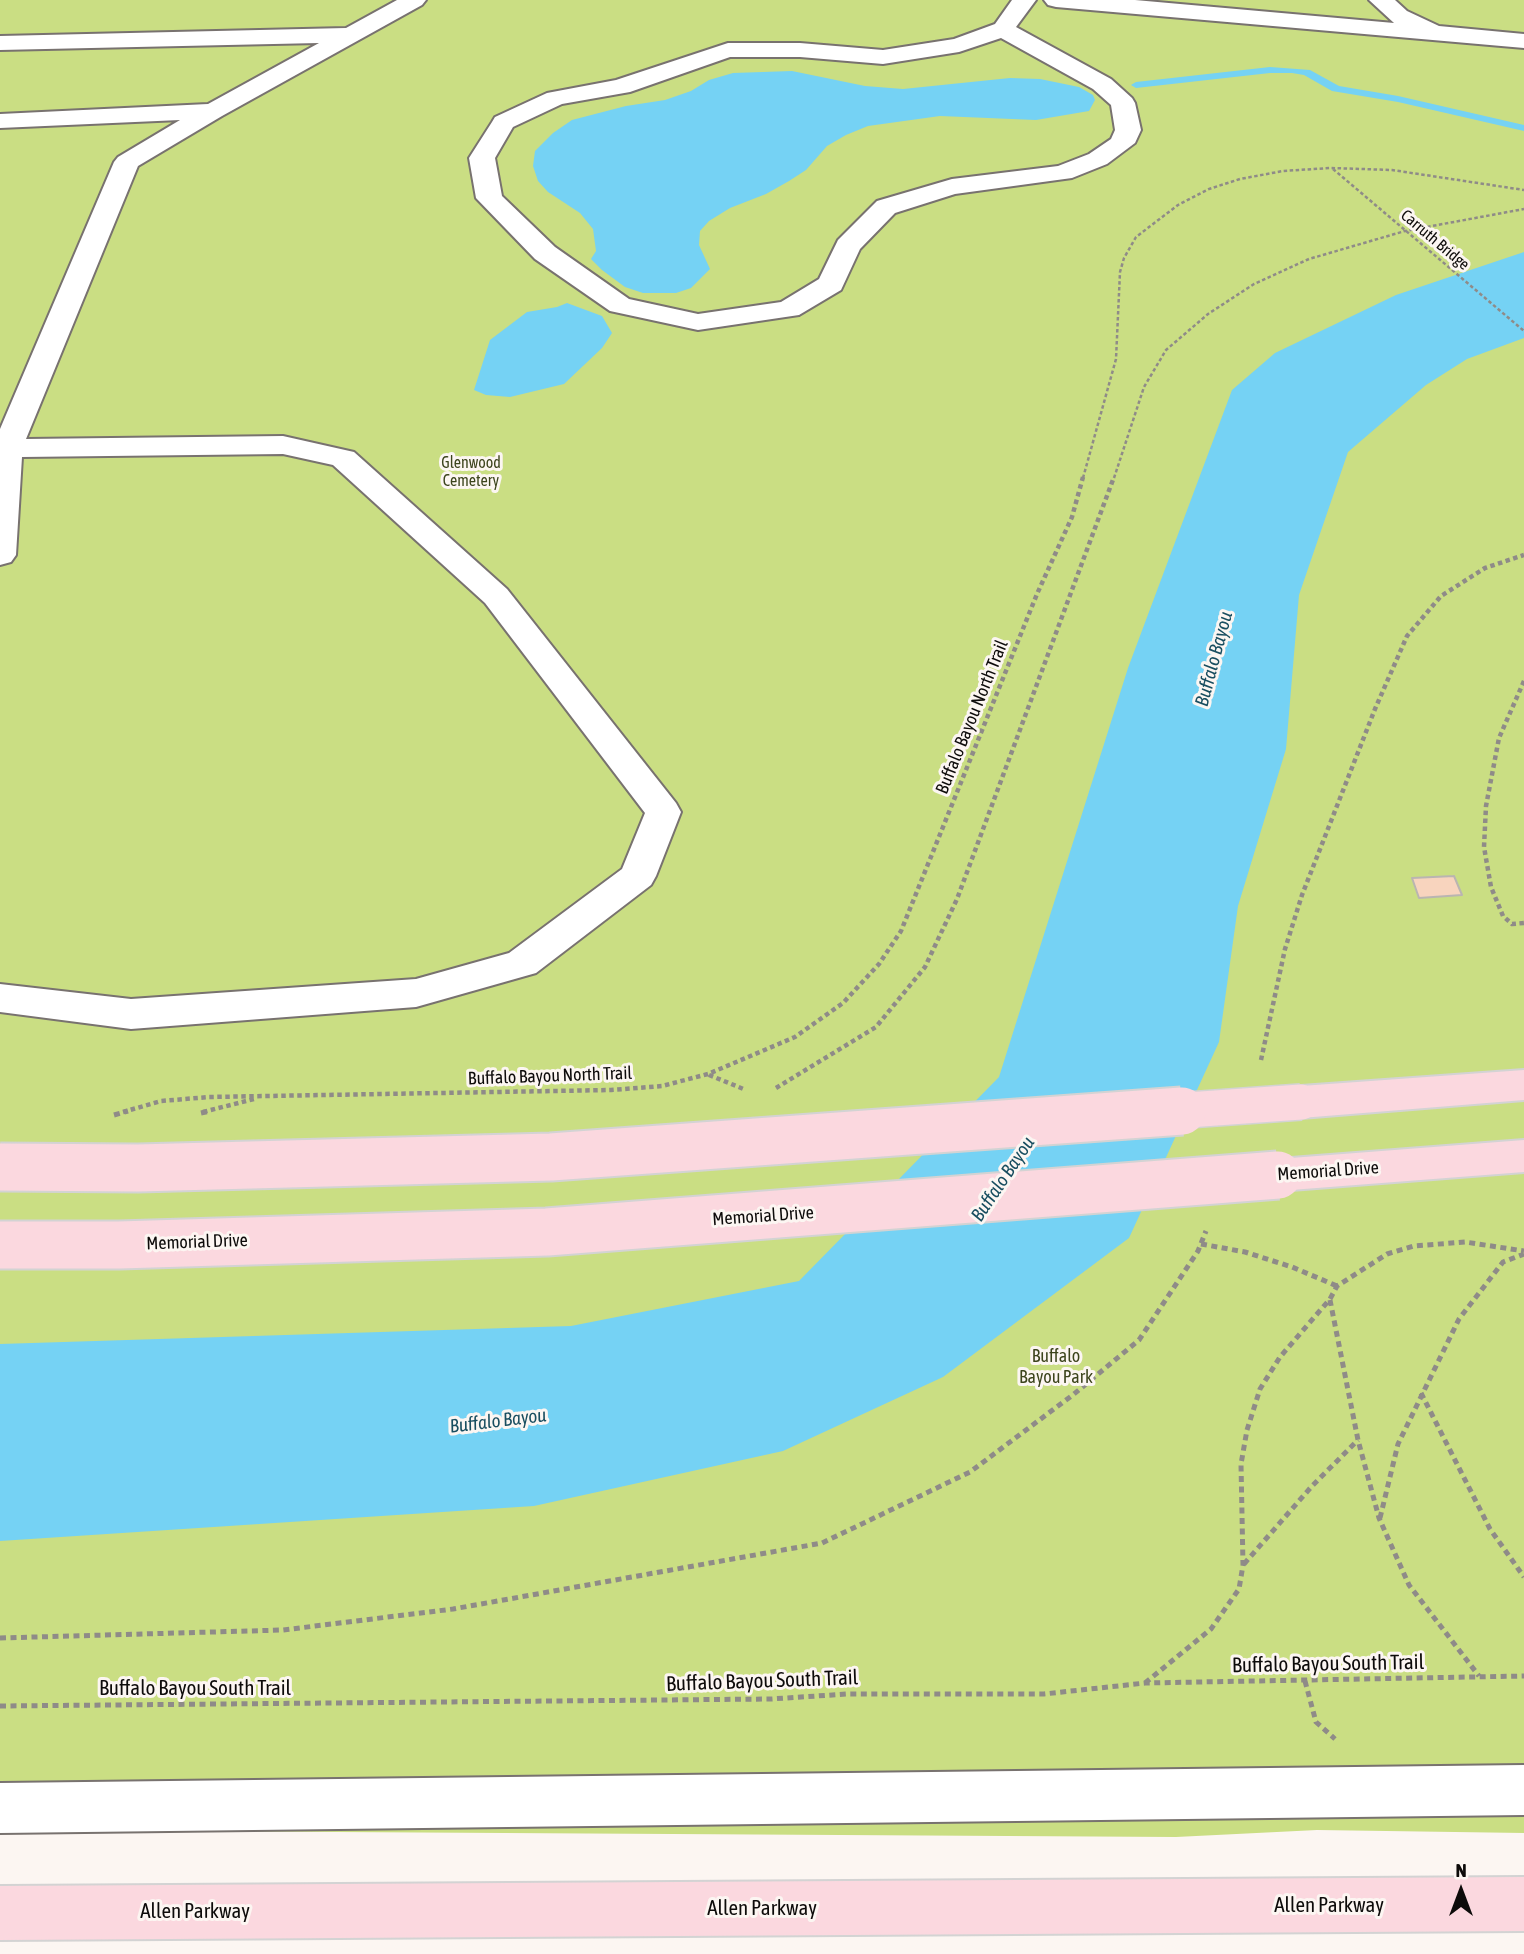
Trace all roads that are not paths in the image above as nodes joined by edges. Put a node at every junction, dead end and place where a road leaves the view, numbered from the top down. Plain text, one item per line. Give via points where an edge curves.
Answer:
1 (414, 0) edge
2 (1024, 0) edge
3 (1056, 0) edge
4 (1381, 0) edge
5 (1348, 2) dead end
6 (1176, 6) edge
7 (1251, 18) junction
8 (1003, 29) junction
9 (355, 35) junction
10 (1438, 35) junction
11 (1524, 41) edge
12 (0, 43) edge
13 (212, 111) junction
14 (50, 118) junction
15 (0, 121) edge
16 (112, 151) junction
17 (7, 448) junction
18 (0, 555) edge
19 (0, 998) edge
20 (1524, 1085) edge
21 (1524, 1156) edge
22 (0, 1167) edge
23 (0, 1245) edge
24 (1524, 1790) edge
25 (0, 1808) edge
26 (1524, 1904) edge
27 (0, 1913) edge

1 - 9 lane
2 - 8 lane
3 - 6 lane
4 - 10 lane via 1399,16
5 - 7 lane
6 - 7 lane
7 - 10 lane
8 - 8 lane via 1102,84 1124,103 1128,131 1122,143 1063,173 952,187 886,207 848,246 831,284 789,309 698,322 620,304 545,253 489,198 482,159 504,122 555,98 621,87 728,50 883,57 959,45
9 - 12 lane
9 - 13 lane
10 - 11 lane
13 - 14 lane
13 - 16 lane
14 - 15 lane
14 - 16 lane via 90,135
16 - 17 lane
17 - 18 lane
17 - 19 lane via 283,444 343,458 496,596 663,812 638,876 522,963 415,993 131,1014
20 - 22 main road, bridge via 551,1157 138,1168
21 - 23 main road, Memorial Drive, bridge via 547,1232
24 - 25 lane
26 - 27 main road, Allen Parkway

